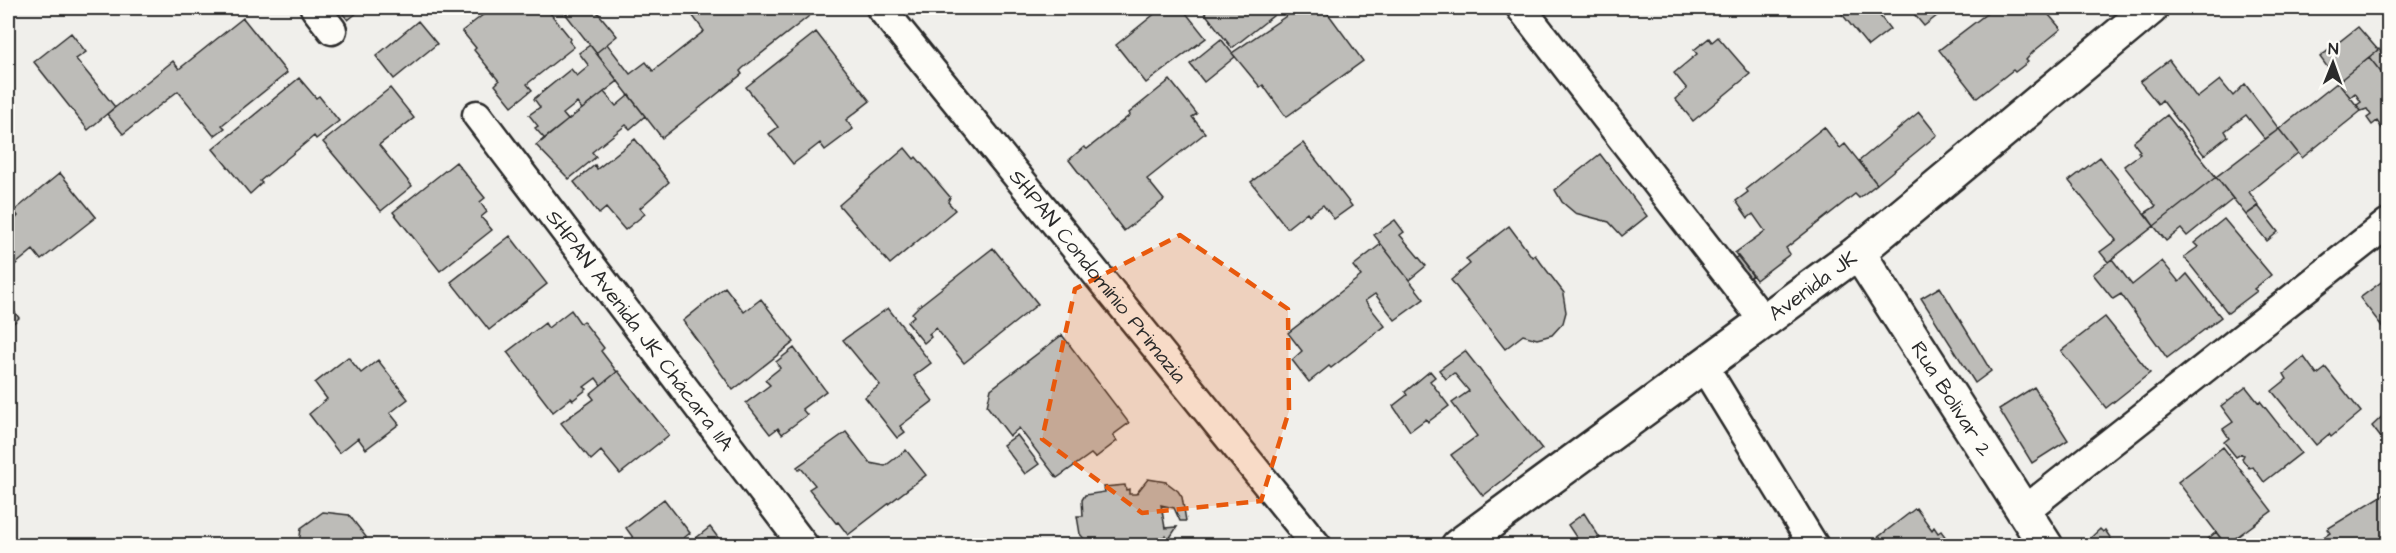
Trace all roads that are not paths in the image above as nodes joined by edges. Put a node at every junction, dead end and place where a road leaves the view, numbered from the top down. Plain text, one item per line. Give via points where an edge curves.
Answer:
1 (315, 8) edge
2 (881, 8) edge
3 (1521, 8) edge
4 (2151, 8) edge
5 (332, 30) dead end
6 (477, 116) dead end
7 (2388, 224) edge
8 (1858, 252) junction
9 (1763, 320) junction
10 (1703, 364) junction
11 (2024, 511) junction
12 (804, 546) edge
13 (1317, 546) edge
14 (1458, 546) edge
15 (1814, 546) edge
16 (2046, 546) edge

1 - 5 street
2 - 13 street, SHPAN Condomínio Primazia
3 - 9 street
4 - 8 street, Avenida JK
6 - 12 street, SHPAN Avenida JK Chácara 11A
7 - 11 street
8 - 9 street, Avenida JK
8 - 11 street, Rua Bolivar 2
9 - 10 street, Avenida JK
10 - 14 street, Avenida JK
10 - 15 street
11 - 16 street, Rua Bolivar 2

